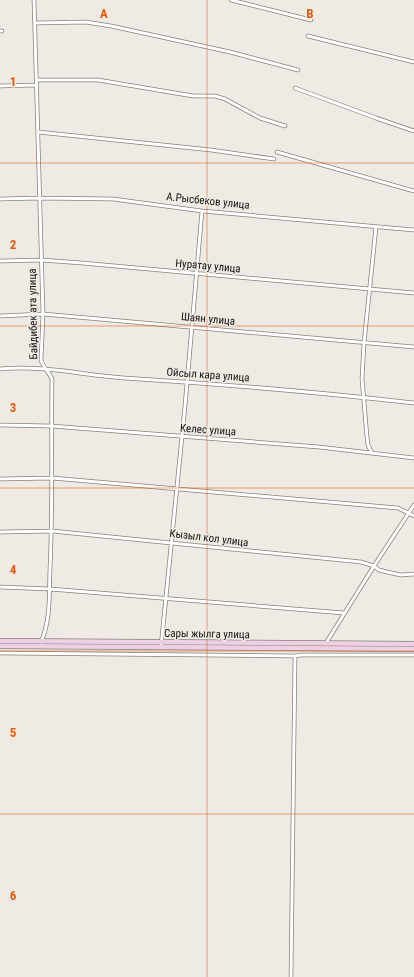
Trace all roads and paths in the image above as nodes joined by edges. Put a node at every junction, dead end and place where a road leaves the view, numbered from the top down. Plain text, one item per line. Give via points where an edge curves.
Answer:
1 (34, 0) edge
2 (231, 0) edge
3 (311, 20) dead end
4 (35, 23) junction
5 (308, 36) dead end
6 (414, 62) edge
7 (298, 70) dead end
8 (37, 80) junction
9 (37, 85) junction
10 (0, 86) edge
11 (295, 88) dead end
12 (285, 126) dead end
13 (414, 131) edge
14 (38, 132) junction
15 (277, 152) dead end
16 (274, 159) dead end
17 (414, 191) edge
18 (39, 198) junction
19 (0, 199) edge
20 (202, 211) junction
21 (376, 227) junction
22 (414, 230) edge
23 (41, 260) junction
24 (0, 261) edge
25 (197, 274) junction
26 (369, 289) junction
27 (414, 293) edge
28 (42, 314) junction
29 (0, 316) edge
30 (192, 327) junction
31 (364, 343) junction
32 (414, 347) edge
33 (45, 368) junction
34 (0, 369) edge
35 (187, 382) junction
36 (363, 397) junction
37 (414, 402) edge
38 (0, 425) edge
39 (51, 426) junction
40 (182, 438) junction
41 (372, 453) junction
42 (414, 458) edge
43 (52, 478) junction
44 (0, 479) edge
45 (177, 489) junction
46 (414, 505) edge
47 (408, 513) junction
48 (414, 516) edge
49 (52, 531) junction
50 (0, 532) edge
51 (172, 543) junction
52 (374, 566) junction
53 (414, 574) edge
54 (0, 587) edge
55 (50, 589) junction
56 (166, 599) junction
57 (344, 613) junction
58 (0, 641) edge
59 (41, 641) junction
60 (325, 644) junction
61 (414, 644) edge
62 (162, 645) junction
63 (0, 646) edge
64 (40, 647) junction
65 (414, 649) edge
66 (0, 653) edge
67 (414, 655) edge
68 (295, 656) junction
69 (291, 977) edge

1 - 4 street, Байдибек ата улица
2 - 3 street
4 - 7 street via 86,22 111,26
4 - 8 street, Байдибек ата улица
5 - 6 street
8 - 9 street, Байдибек ата улица
8 - 12 street via 98,80 193,96 215,96 226,99 260,118
9 - 10 street
9 - 14 street, Байдибек ата улица
11 - 13 street
14 - 16 street
14 - 18 street, Байдибек ата улица
15 - 17 street
18 - 19 street, А.Рысбеков улица
18 - 20 street, А.Рысбеков улица via 113,199
18 - 23 street, Байдибек ата улица
20 - 21 street, А.Рысбеков улица
20 - 25 street
21 - 22 street, А.Рысбеков улица
21 - 26 street
23 - 24 street, Нуратау улица
23 - 25 street, Нуратау улица
23 - 28 street, Байдибек ата улица
25 - 26 street, Нуратау улица
25 - 30 street
26 - 27 street, Нуратау улица
26 - 31 street
28 - 29 street, Шаян улица
28 - 30 street, Шаян улица
28 - 33 street, Байдибек ата улица via 41,360
30 - 31 street, Шаян улица
30 - 35 street
31 - 32 street, Шаян улица
31 - 36 street
33 - 34 street, Ойсыл кара улица
33 - 35 street, Ойсыл кара улица via 121,378
33 - 39 street, Байдибек ата улица via 52,379
35 - 36 street, Ойсыл кара улица
35 - 40 street
36 - 37 street, Ойсыл кара улица
36 - 41 street via 368,445
38 - 39 street, Келес улица
39 - 40 street, Келес улица
39 - 43 street, Байдибек ата улица
40 - 41 street, Келес улица
40 - 45 street
41 - 42 street, Келес улица
43 - 44 street
43 - 45 street
43 - 49 street, Байдибек ата улица
45 - 47 street via 398,508
45 - 51 street
46 - 47 street
47 - 48 street
47 - 52 street
49 - 50 street, Кызыл кол улица
49 - 51 street, Кызыл кол улица
49 - 55 street, Байдибек ата улица
51 - 52 street, Кызыл кол улица via 361,562
51 - 56 street
52 - 53 street, Кызыл кол улица via 379,570 402,575
52 - 57 street
54 - 55 street
55 - 56 street
55 - 59 street, Байдибек ата улица via 46,633
56 - 57 street
56 - 62 street
57 - 60 street
58 - 59 main road, Сары жылга улица
59 - 62 main road, Сары жылга улица
59 - 64 street, Байдибек ата улица
60 - 61 main road, Сары жылга улица
60 - 62 main road, Сары жылга улица
62 - 64 main road, Сары жылга улица
62 - 65 main road, Сары жылга улица
63 - 64 main road, Сары жылга улица
66 - 68 street
67 - 68 street
68 - 69 street

